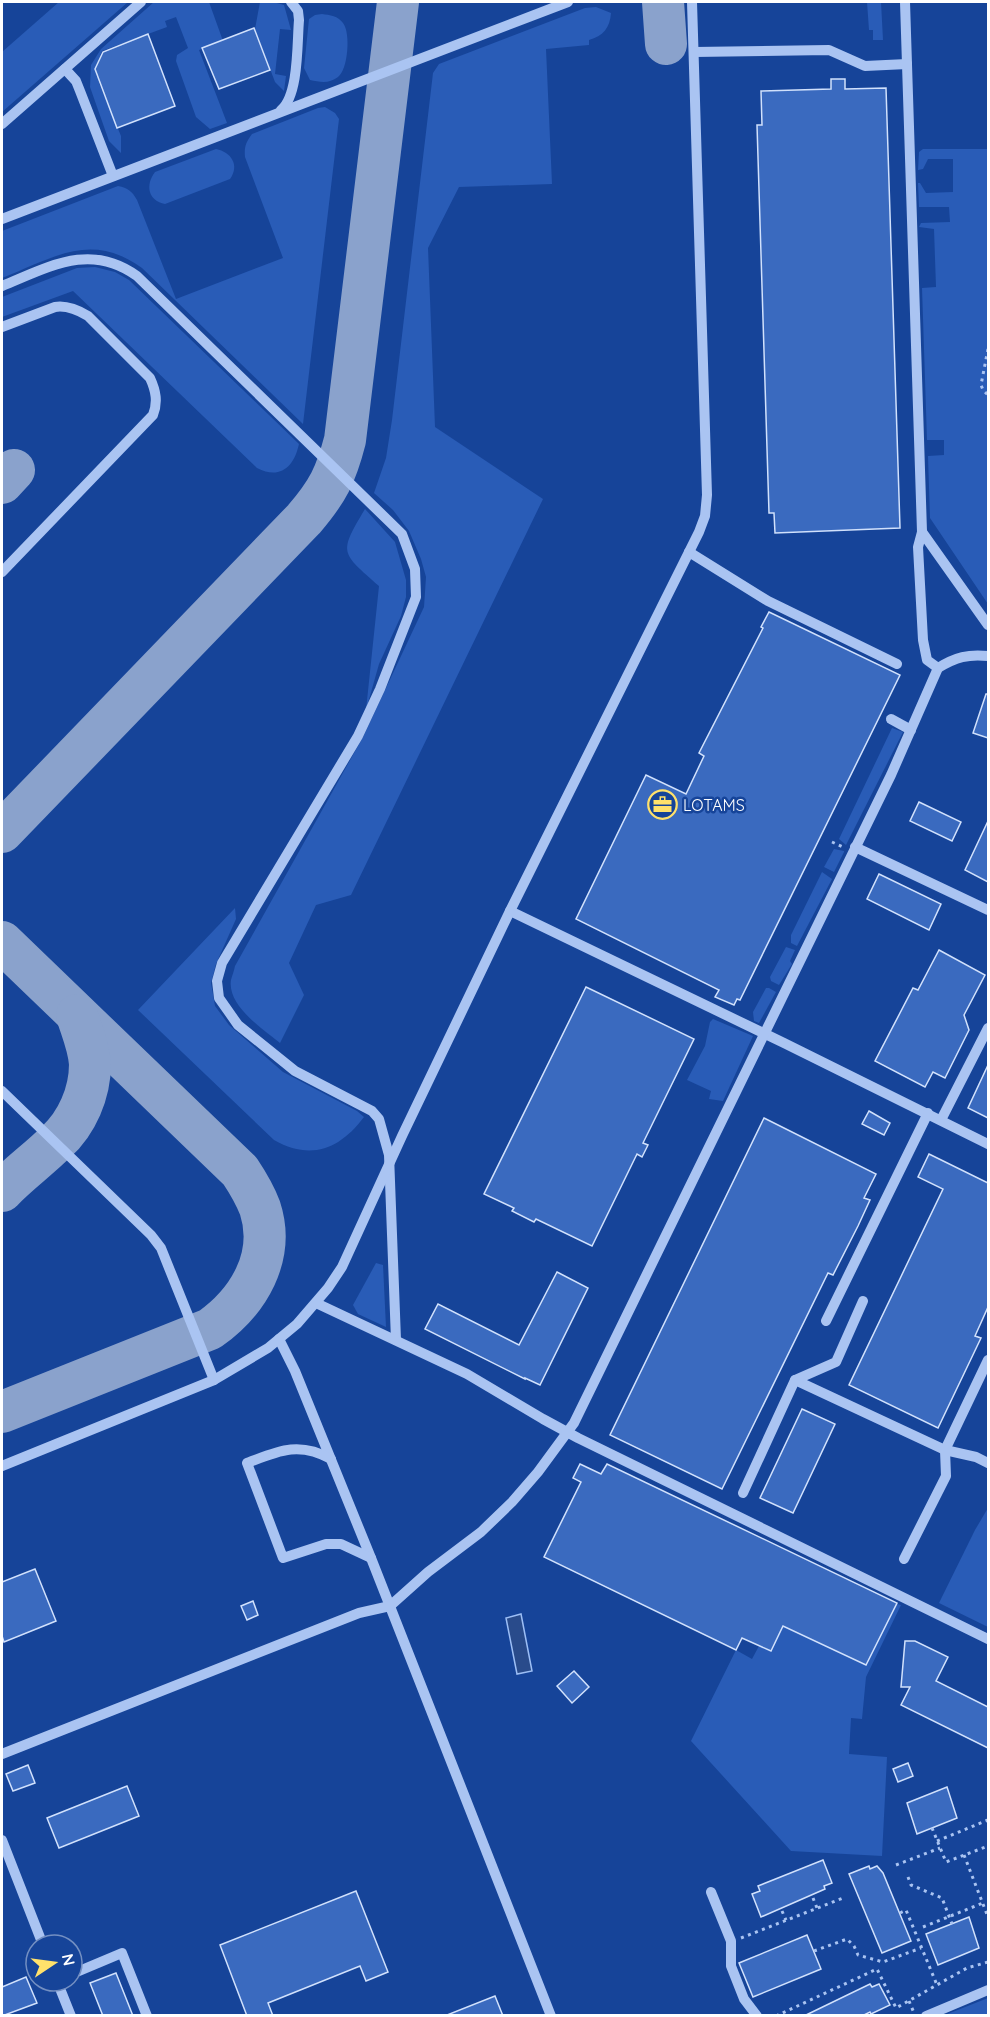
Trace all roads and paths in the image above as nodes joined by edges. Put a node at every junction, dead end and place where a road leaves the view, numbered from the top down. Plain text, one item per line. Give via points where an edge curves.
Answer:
1 (141, 2) edge
2 (291, 2) edge
3 (303, 2) edge
4 (568, 2) edge
5 (692, 2) edge
6 (905, 2) edge
7 (299, 20) junction
8 (694, 52) junction
9 (907, 64) junction
10 (64, 69) junction
11 (276, 114) junction
12 (2, 124) edge
13 (113, 177) junction
14 (2, 219) edge
15 (2, 286) edge
16 (2, 327) edge
17 (988, 349) edge
18 (988, 395) edge
19 (922, 532) junction
20 (689, 552) junction
21 (2, 572) edge
22 (988, 625) edge
23 (988, 656) edge
24 (897, 664) dead end
25 (938, 668) junction
26 (891, 719) dead end
27 (911, 730) junction
28 (855, 847) junction
29 (988, 910) edge
30 (510, 911) junction
31 (988, 1028) edge
32 (765, 1034) junction
33 (2, 1091) edge
34 (927, 1113) junction
35 (941, 1120) junction
36 (988, 1144) edge
37 (389, 1164) junction
38 (863, 1301) dead end
39 (316, 1303) junction
40 (826, 1321) dead end
41 (279, 1339) junction
42 (396, 1340) junction
43 (988, 1360) edge
44 (214, 1380) junction
45 (795, 1380) junction
46 (568, 1432) junction
47 (945, 1450) junction
48 (331, 1459) junction
49 (988, 1463) edge
50 (2, 1466) edge
51 (742, 1493) dead end
52 (371, 1558) junction
53 (904, 1559) dead end
54 (390, 1606) junction
55 (988, 1639) edge
56 (2, 1754) edge
57 (988, 1820) edge
58 (932, 1828) dead end
59 (2, 1840) edge
60 (937, 1841) junction
61 (988, 1846) edge
62 (940, 1848) junction
63 (964, 1856) junction
64 (896, 1865) dead end
65 (908, 1877) dead end
66 (711, 1892) dead end
67 (813, 1898) dead end
68 (843, 1900) dead end
69 (985, 1904) edge
70 (817, 1908) junction
71 (782, 1911) dead end
72 (900, 1913) dead end
73 (949, 1916) junction
74 (988, 1917) edge
75 (786, 1920) junction
76 (952, 1924) dead end
77 (923, 1927) dead end
78 (38, 1933) edge
79 (731, 1941) junction
80 (921, 1948) junction
81 (814, 1951) dead end
82 (988, 1962) edge
83 (84, 1969) edge
84 (853, 1980) junction
85 (937, 1985) junction
86 (856, 1987) dead end
87 (988, 1990) edge
88 (61, 1993) edge
89 (822, 1994) junction
90 (825, 2001) dead end
91 (909, 2001) junction
92 (70, 2016) edge
93 (147, 2016) edge
94 (551, 2016) edge
95 (757, 2016) edge
96 (777, 2016) edge
97 (916, 2016) edge
98 (926, 2016) edge

1 - 10 lane
2 - 7 lane
3 - 7 lane
4 - 11 lane
5 - 8 lane
6 - 9 lane
7 - 11 lane via 291,96
8 - 9 lane via 829,50 865,66
8 - 20 lane via 707,495 705,516
9 - 19 lane
10 - 12 lane
10 - 13 lane via 80,91
11 - 13 lane
13 - 14 lane
15 - 37 lane via 80,258 96,258 125,267 402,534 415,569 416,597 369,715 222,963 217,981 219,998 238,1025 295,1071 372,1111 379,1119
16 - 21 lane via 55,307 79,311 150,378 156,400 153,415
17 - 18 path via 981,385
19 - 22 lane
19 - 25 lane via 918,547 923,640 927,660
20 - 24 lane via 768,601
20 - 30 lane
23 - 25 lane via 969,654
25 - 27 lane
26 - 27 lane
27 - 28 lane
28 - 29 lane
28 - 32 lane
30 - 32 lane
30 - 37 lane
31 - 35 lane
32 - 34 lane
32 - 46 lane
33 - 44 lane via 161,1248
34 - 35 lane
34 - 40 lane
35 - 36 lane
37 - 39 lane via 342,1267
37 - 42 lane
38 - 45 lane via 836,1362
39 - 41 lane
39 - 42 lane
41 - 44 lane
41 - 48 lane
42 - 46 lane via 467,1374
43 - 47 lane
44 - 50 lane
45 - 47 lane
45 - 51 lane
46 - 54 lane via 512,1502
46 - 55 lane
47 - 49 lane
47 - 53 lane via 946,1476
48 - 52 lane
48 - 52 lane via 318,1452 288,1449 247,1463 283,1558 326,1544 341,1544
52 - 54 lane
54 - 56 lane via 359,1613
54 - 94 lane
57 - 60 path
58 - 60 path
59 - 78 lane
60 - 62 path
61 - 63 path
62 - 63 path via 946,1862
62 - 64 path
63 - 69 path
65 - 73 path via 911,1884 942,1898
66 - 79 lane
67 - 70 path
68 - 70 path
69 - 73 path
69 - 74 path
70 - 75 path
71 - 75 path
72 - 80 path via 906,1910
73 - 76 path
73 - 77 path
75 - 79 path
79 - 95 lane via 731,1966 744,1999
80 - 81 path via 883,1962 858,1955 847,1939
80 - 85 path
82 - 85 path via 974,1965
83 - 93 lane via 122,1953
84 - 86 path
84 - 89 path
84 - 91 path via 876,1969 896,2008
85 - 91 path
87 - 98 lane
88 - 92 lane
89 - 90 path
89 - 96 path
91 - 97 path

